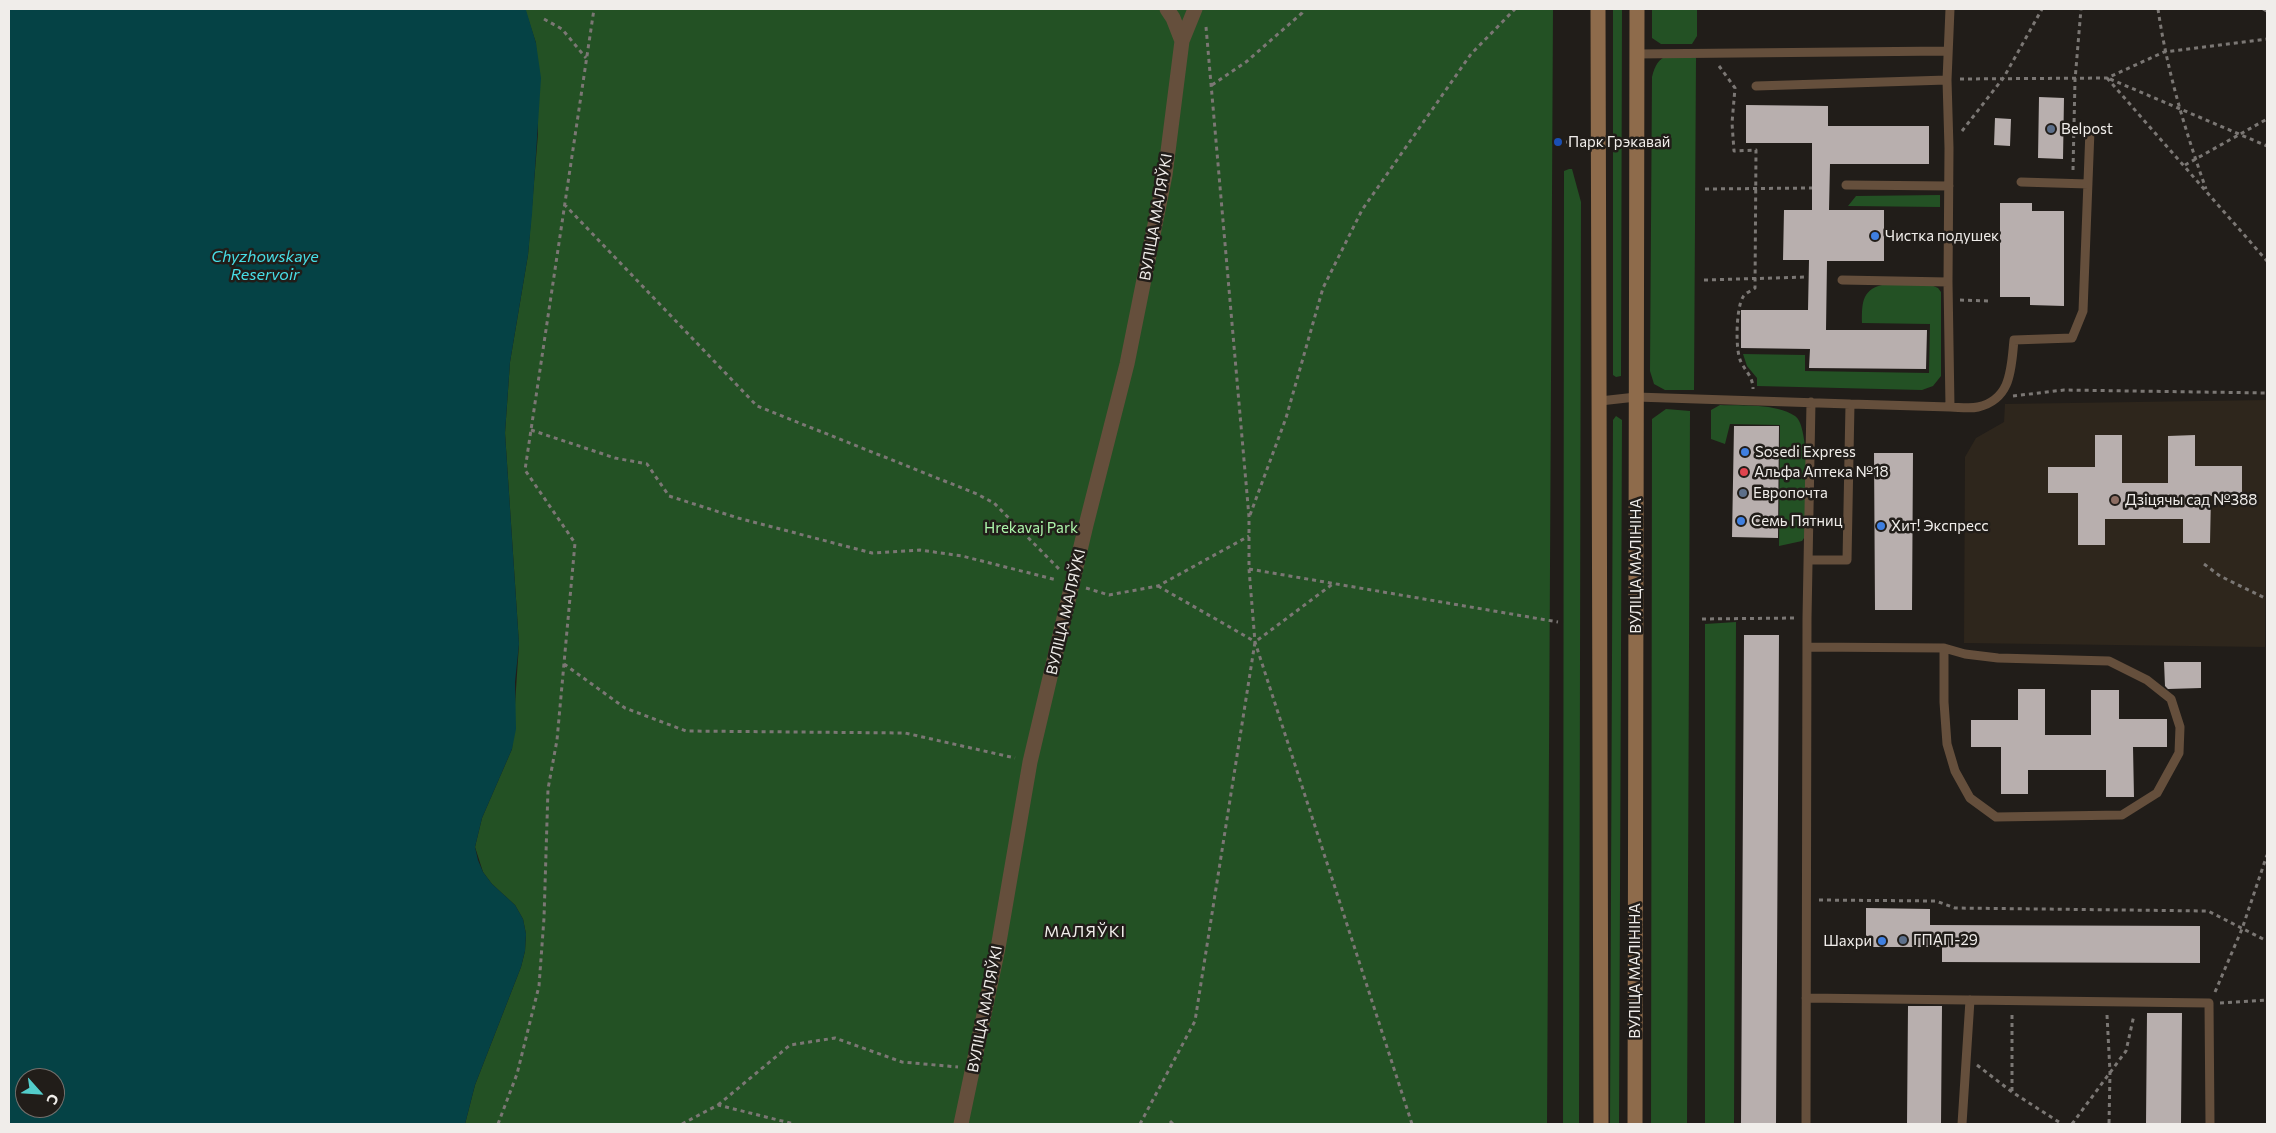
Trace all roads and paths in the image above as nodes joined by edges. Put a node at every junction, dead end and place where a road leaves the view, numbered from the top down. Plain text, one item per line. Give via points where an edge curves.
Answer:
1 (594, 9) edge
2 (1167, 9) edge
3 (1304, 9) edge
4 (1515, 9) edge
5 (1598, 9) edge
6 (1637, 9) edge
7 (1950, 9) edge
8 (2042, 9) edge
9 (2080, 9) edge
10 (2158, 9) edge
11 (2263, 9) edge
12 (1195, 10) edge
13 (2267, 11) edge
14 (544, 19) dead end
15 (2267, 39) edge
16 (1182, 42) junction
17 (1948, 51) junction
18 (2164, 52) junction
19 (1635, 54) junction
20 (1707, 54) junction
21 (586, 59) junction
22 (2004, 77) junction
23 (2107, 78) junction
24 (1946, 80) junction
25 (2075, 80) junction
26 (1212, 85) junction
27 (1756, 86) dead end
28 (2179, 108) junction
29 (2267, 120) edge
30 (2090, 130) dead end
31 (2240, 134) junction
32 (1558, 142) dead end
33 (1599, 142) junction
34 (2267, 146) edge
35 (1949, 148) junction
36 (2196, 159) junction
37 (2184, 166) junction
38 (2021, 182) dead end
39 (2073, 184) junction
40 (2088, 184) junction
41 (1846, 185) dead end
42 (1949, 186) junction
43 (1756, 188) junction
44 (1812, 188) dead end
45 (1705, 189) dead end
46 (2207, 192) junction
47 (564, 204) junction
48 (2267, 261) edge
49 (1808, 277) dead end
50 (1756, 279) junction
51 (1704, 280) dead end
52 (1842, 280) dead end
53 (1948, 282) junction
54 (1969, 300) dead end
55 (1989, 301) dead end
56 (1753, 390) dead end
57 (2267, 393) edge
58 (1636, 397) junction
59 (1996, 398) junction
60 (1600, 401) junction
61 (1811, 402) junction
62 (1850, 404) junction
63 (1950, 407) junction
64 (531, 430) junction
65 (1249, 517) junction
66 (1249, 536) junction
67 (1809, 560) junction
68 (2204, 564) dead end
69 (1249, 569) junction
70 (1073, 584) junction
71 (1334, 584) junction
72 (1158, 586) junction
73 (2267, 599) edge
74 (1807, 618) junction
75 (1702, 619) dead end
76 (1558, 622) dead end
77 (1255, 642) junction
78 (1807, 647) junction
79 (1944, 648) junction
80 (564, 664) junction
81 (1030, 762) junction
82 (2267, 855) edge
83 (1806, 900) junction
84 (2242, 929) junction
85 (2267, 941) edge
86 (1806, 998) junction
87 (1970, 1000) junction
88 (2267, 1000) edge
89 (2012, 1001) junction
90 (2106, 1002) junction
91 (2136, 1002) junction
92 (2210, 1003) junction
93 (1967, 1057) junction
94 (974, 1068) junction
95 (2110, 1072) junction
96 (2012, 1092) junction
97 (718, 1106) junction
98 (498, 1124) edge
99 (682, 1124) edge
100 (794, 1124) edge
101 (961, 1124) edge
102 (1140, 1124) edge
103 (1412, 1124) edge
104 (1601, 1124) edge
105 (1635, 1124) edge
106 (1806, 1124) edge
107 (1962, 1124) edge
108 (2062, 1124) edge
109 (2072, 1124) edge
110 (2109, 1124) edge
111 (2210, 1124) edge

1 - 21 path
2 - 16 street, ВУЛІЦА МАЛЯЎКІ
3 - 26 path via 1274,39
4 - 65 path via 1471,54 1362,210 1323,288 1286,418
5 - 33 main road
6 - 19 main road, ВУЛІЦА МАЛІНІНА
7 - 17 lane
8 - 22 path
9 - 25 path
10 - 18 path
11 - 13 path
12 - 16 street, ВУЛІЦА МАЛЯЎКІ
12 - 26 path via 1206,28
14 - 21 path via 562,29
15 - 18 path
16 - 70 street, ВУЛІЦА МАЛЯЎКІ via 1165,176 1143,286
17 - 20 lane
17 - 24 lane
18 - 23 path
18 - 28 path
19 - 20 lane
19 - 58 main road, ВУЛІЦА МАЛІНІНА
20 - 43 path via 1722,68 1735,88 1734,151 1756,150
21 - 47 path
22 - 24 path
22 - 25 path
22 - 35 path
23 - 25 path
23 - 28 path
23 - 37 path
24 - 27 lane
24 - 35 lane
25 - 39 path
26 - 65 path
28 - 31 path
28 - 36 path
29 - 31 path
30 - 40 lane
31 - 34 path
31 - 36 path
32 - 33 path
33 - 60 main road
35 - 42 lane
36 - 37 path
36 - 46 path
37 - 46 path
38 - 39 lane
39 - 40 lane
40 - 59 lane via 2083,311 2072,338 2014,340 2009,381
41 - 42 lane
42 - 53 lane
43 - 44 path
43 - 45 path
43 - 50 path
46 - 48 path
47 - 64 path
47 - 70 path via 757,406 994,503
49 - 50 path
50 - 51 path
50 - 56 path via 1755,288 1743,296 1738,309 1740,361 1753,380
52 - 53 lane
53 - 63 lane
54 - 55 path
57 - 59 path via 2064,390
58 - 60 lane
58 - 61 lane
58 - 105 main road, ВУЛІЦА МАЛІНІНА
59 - 63 lane via 1977,407
60 - 104 main road
61 - 62 lane
61 - 67 lane
62 - 63 lane
62 - 67 lane via 1847,560
64 - 70 path via 615,458 647,464 669,496 738,518 872,553 920,550 953,554
64 - 80 path via 525,470 575,543
65 - 66 path
66 - 69 path
66 - 72 path
67 - 74 lane
68 - 73 path via 2220,576
69 - 71 path
69 - 77 path
70 - 72 path via 1108,595
70 - 81 street, ВУЛІЦА МАЛЯЎКІ
71 - 76 path
71 - 77 path
72 - 77 path
74 - 75 path
74 - 78 lane
77 - 102 path via 1195,1021
77 - 103 path
78 - 79 lane
78 - 83 lane
79 - 79 lane via 1947,744 1955,770 1970,798 1996,817 2122,815 2157,794 2179,753 2180,727 2171,699 2147,680 2109,661 1998,658
80 - 81 path via 625,708 686,731 905,733
80 - 98 path via 557,740 548,789 539,986 517,1074
81 - 94 street, ВУЛІЦА МАЛЯЎКІ
82 - 84 path
83 - 84 path via 1936,901 1955,908 2208,911
83 - 86 lane
84 - 85 path
84 - 92 path
86 - 87 lane
86 - 106 lane
87 - 89 lane
87 - 93 lane
88 - 92 path
89 - 90 lane
89 - 96 path
90 - 91 lane
90 - 95 path
91 - 92 lane
91 - 95 path via 2126,1051
92 - 111 lane
93 - 96 path
93 - 107 lane
94 - 97 path via 902,1062 835,1038 790,1045
94 - 101 street, ВУЛІЦА МАЛЯЎКІ
95 - 109 path
95 - 110 path
96 - 108 path
97 - 99 path
97 - 100 path

